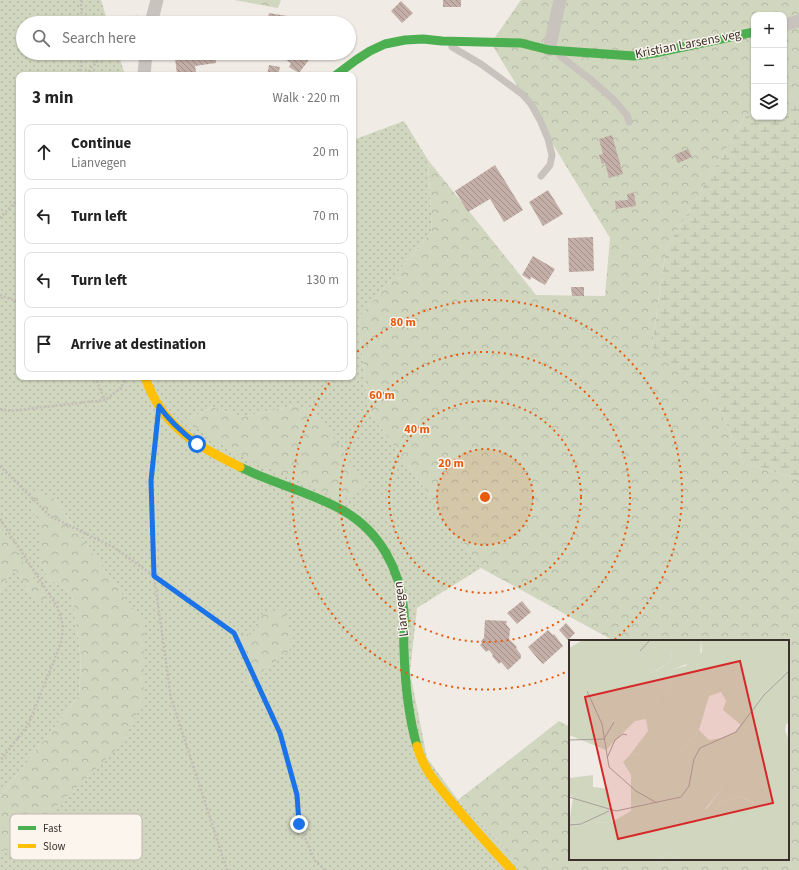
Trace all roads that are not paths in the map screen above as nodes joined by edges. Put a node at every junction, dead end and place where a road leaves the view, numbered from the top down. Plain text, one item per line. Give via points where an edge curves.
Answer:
1 (157, 0) edge
2 (560, 0) edge
3 (153, 16) edge
4 (799, 21) edge
5 (787, 24) edge
6 (751, 33) edge
7 (442, 41) junction
8 (549, 50) junction
9 (145, 60) edge
10 (144, 72) edge
11 (340, 72) edge
12 (629, 122) dead end
13 (541, 176) dead end
14 (147, 380) edge
15 (512, 870) edge

1 - 3 street
2 - 8 street
4 - 5 street
6 - 8 street, Kristian Larsens veg via 685,48 634,56
7 - 8 street, Kristian Larsens veg via 520,43
7 - 11 street, Kristian Larsens veg via 392,42 368,52
7 - 13 lane, Kristian Larsens veg via 481,64 522,94 531,104 546,133 552,155 550,165
8 - 12 lane, Kristian Larsens veg via 572,65 614,100 628,115
9 - 10 street
14 - 15 street, Lianvegen via 167,418 197,444 256,475 291,487 354,517 370,530 383,547 392,561 400,585 404,612 406,692 415,738 423,762 430,775 458,810

